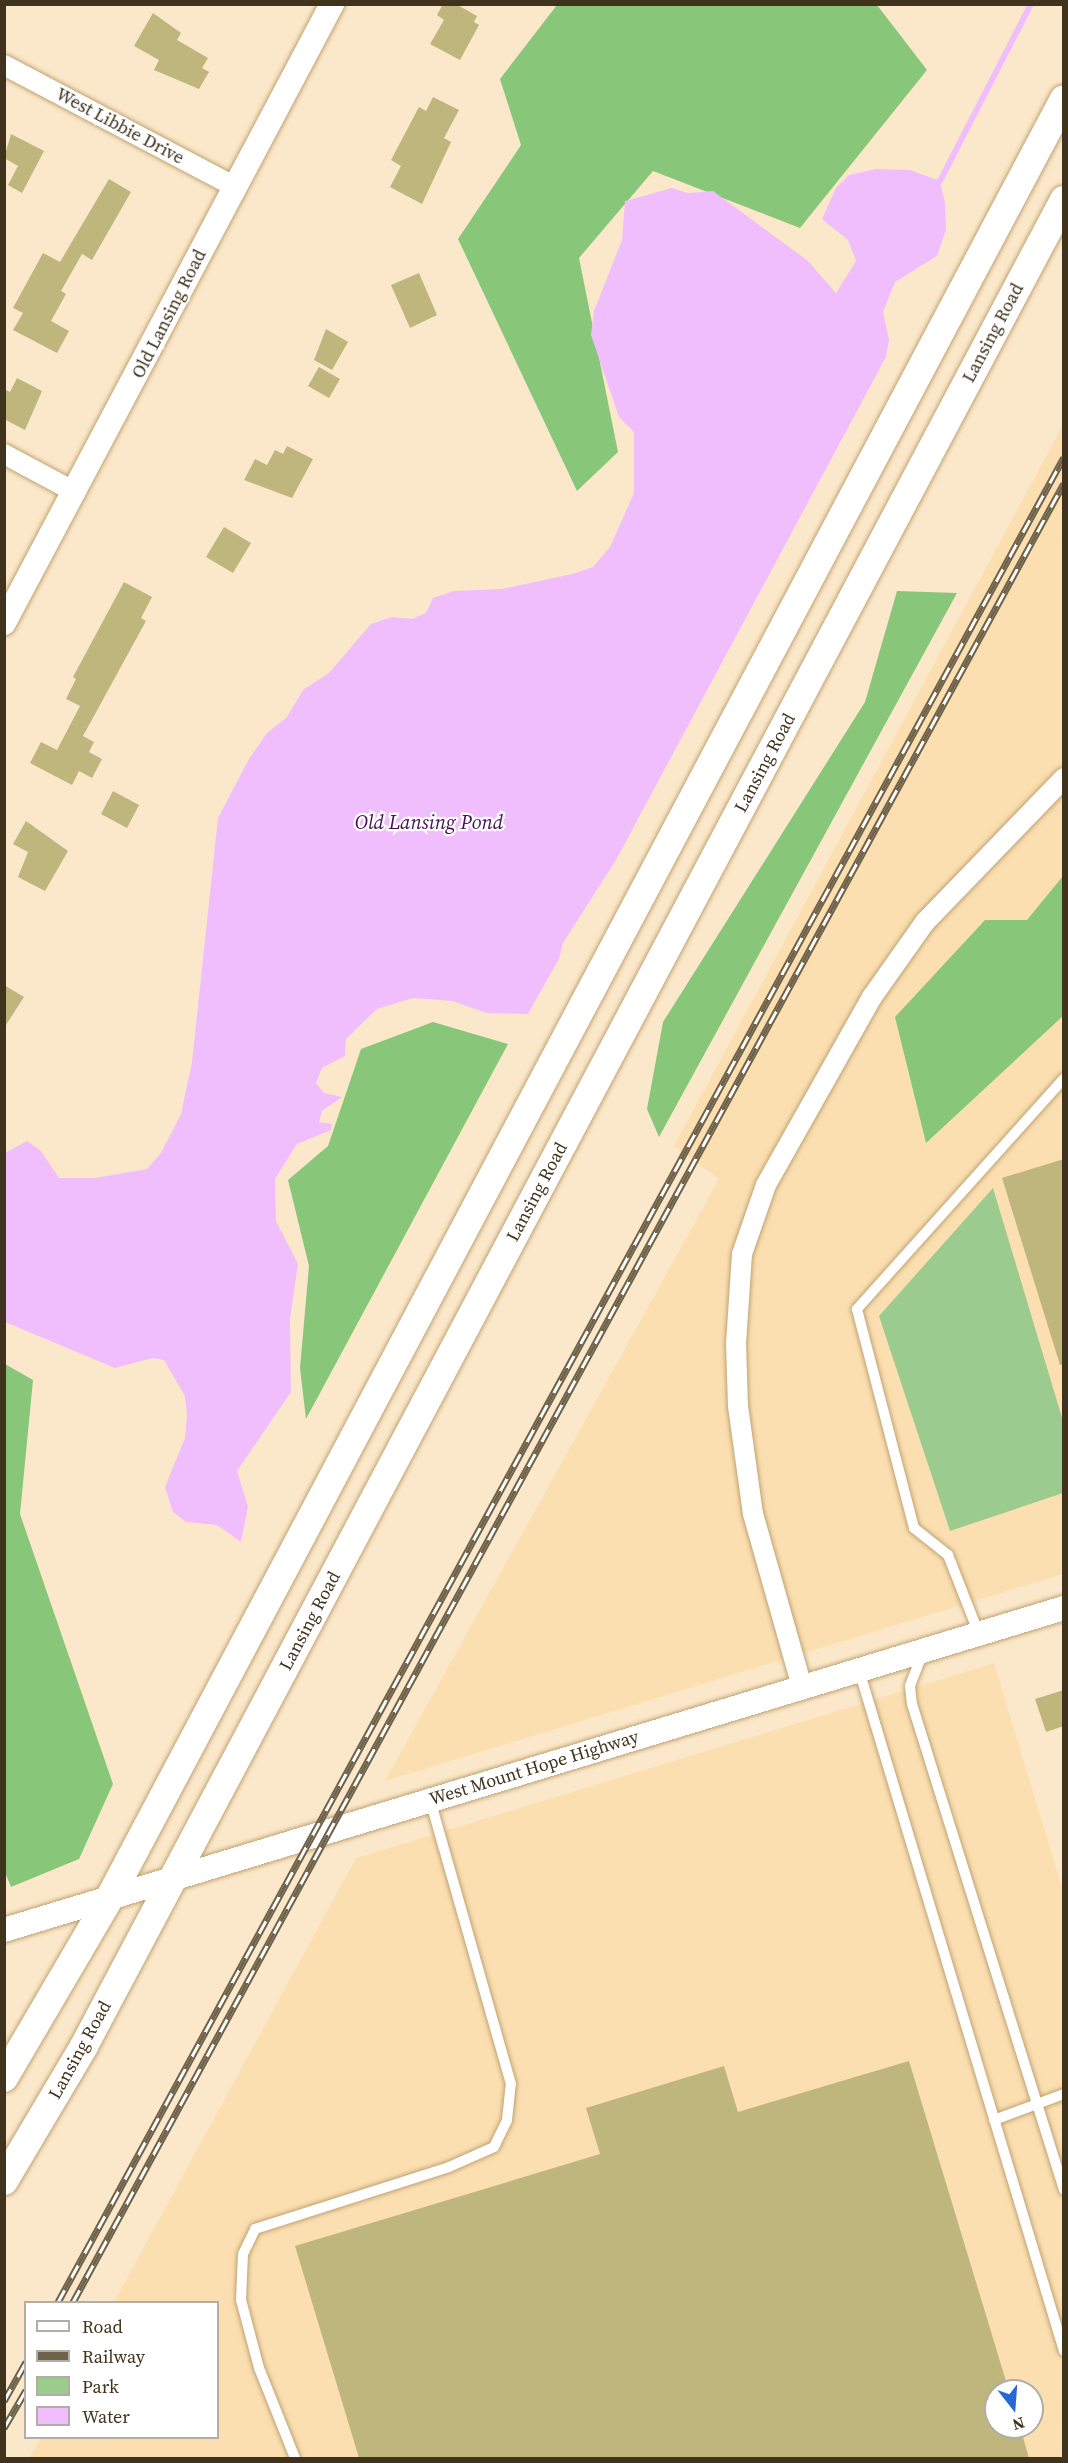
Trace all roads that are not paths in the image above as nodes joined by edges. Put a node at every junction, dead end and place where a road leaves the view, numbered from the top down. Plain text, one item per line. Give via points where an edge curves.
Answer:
1 (332, 4) edge
2 (4, 65) edge
3 (1064, 99) edge
4 (236, 187) junction
5 (1064, 200) edge
6 (4, 454) edge
7 (75, 492) junction
8 (4, 623) edge
9 (1064, 778) edge
10 (1064, 1078) edge
11 (1064, 1608) edge
12 (979, 1634) junction
13 (924, 1650) junction
14 (859, 1670) junction
15 (801, 1687) junction
16 (430, 1799) junction
17 (175, 1876) junction
18 (110, 1897) junction
19 (4, 1930) edge
20 (4, 2078) edge
21 (1064, 2094) edge
22 (1039, 2106) junction
23 (994, 2120) junction
24 (4, 2181) edge
25 (1064, 2190) edge
26 (1064, 2351) edge
27 (295, 2458) edge

1 - 4 street, Old Lansing Road
2 - 4 street, West Libbie Drive
3 - 18 main road
4 - 7 street, Old Lansing Road
5 - 17 main road, Lansing Road
6 - 7 street
7 - 8 street, Old Lansing Road
9 - 15 street via 925,922 872,997 766,1185 742,1254 735,1344 738,1406 753,1514
10 - 12 lane via 857,1309 914,1528 948,1555
11 - 12 street, West Mount Hope Highway
12 - 13 street, West Mount Hope Highway
13 - 14 street, West Mount Hope Highway
13 - 22 lane via 910,1686
14 - 15 street, West Mount Hope Highway
14 - 23 lane
15 - 16 street, West Mount Hope Highway
16 - 17 street, West Mount Hope Highway
16 - 27 lane via 511,2084 507,2120 494,2147 449,2168 255,2229 243,2254 241,2300 259,2368
17 - 18 street, West Mount Hope Highway
17 - 24 main road, Lansing Road via 84,2046
18 - 19 street, West Mount Hope Highway
18 - 20 main road
21 - 22 lane
22 - 23 lane
22 - 25 lane
23 - 26 lane

